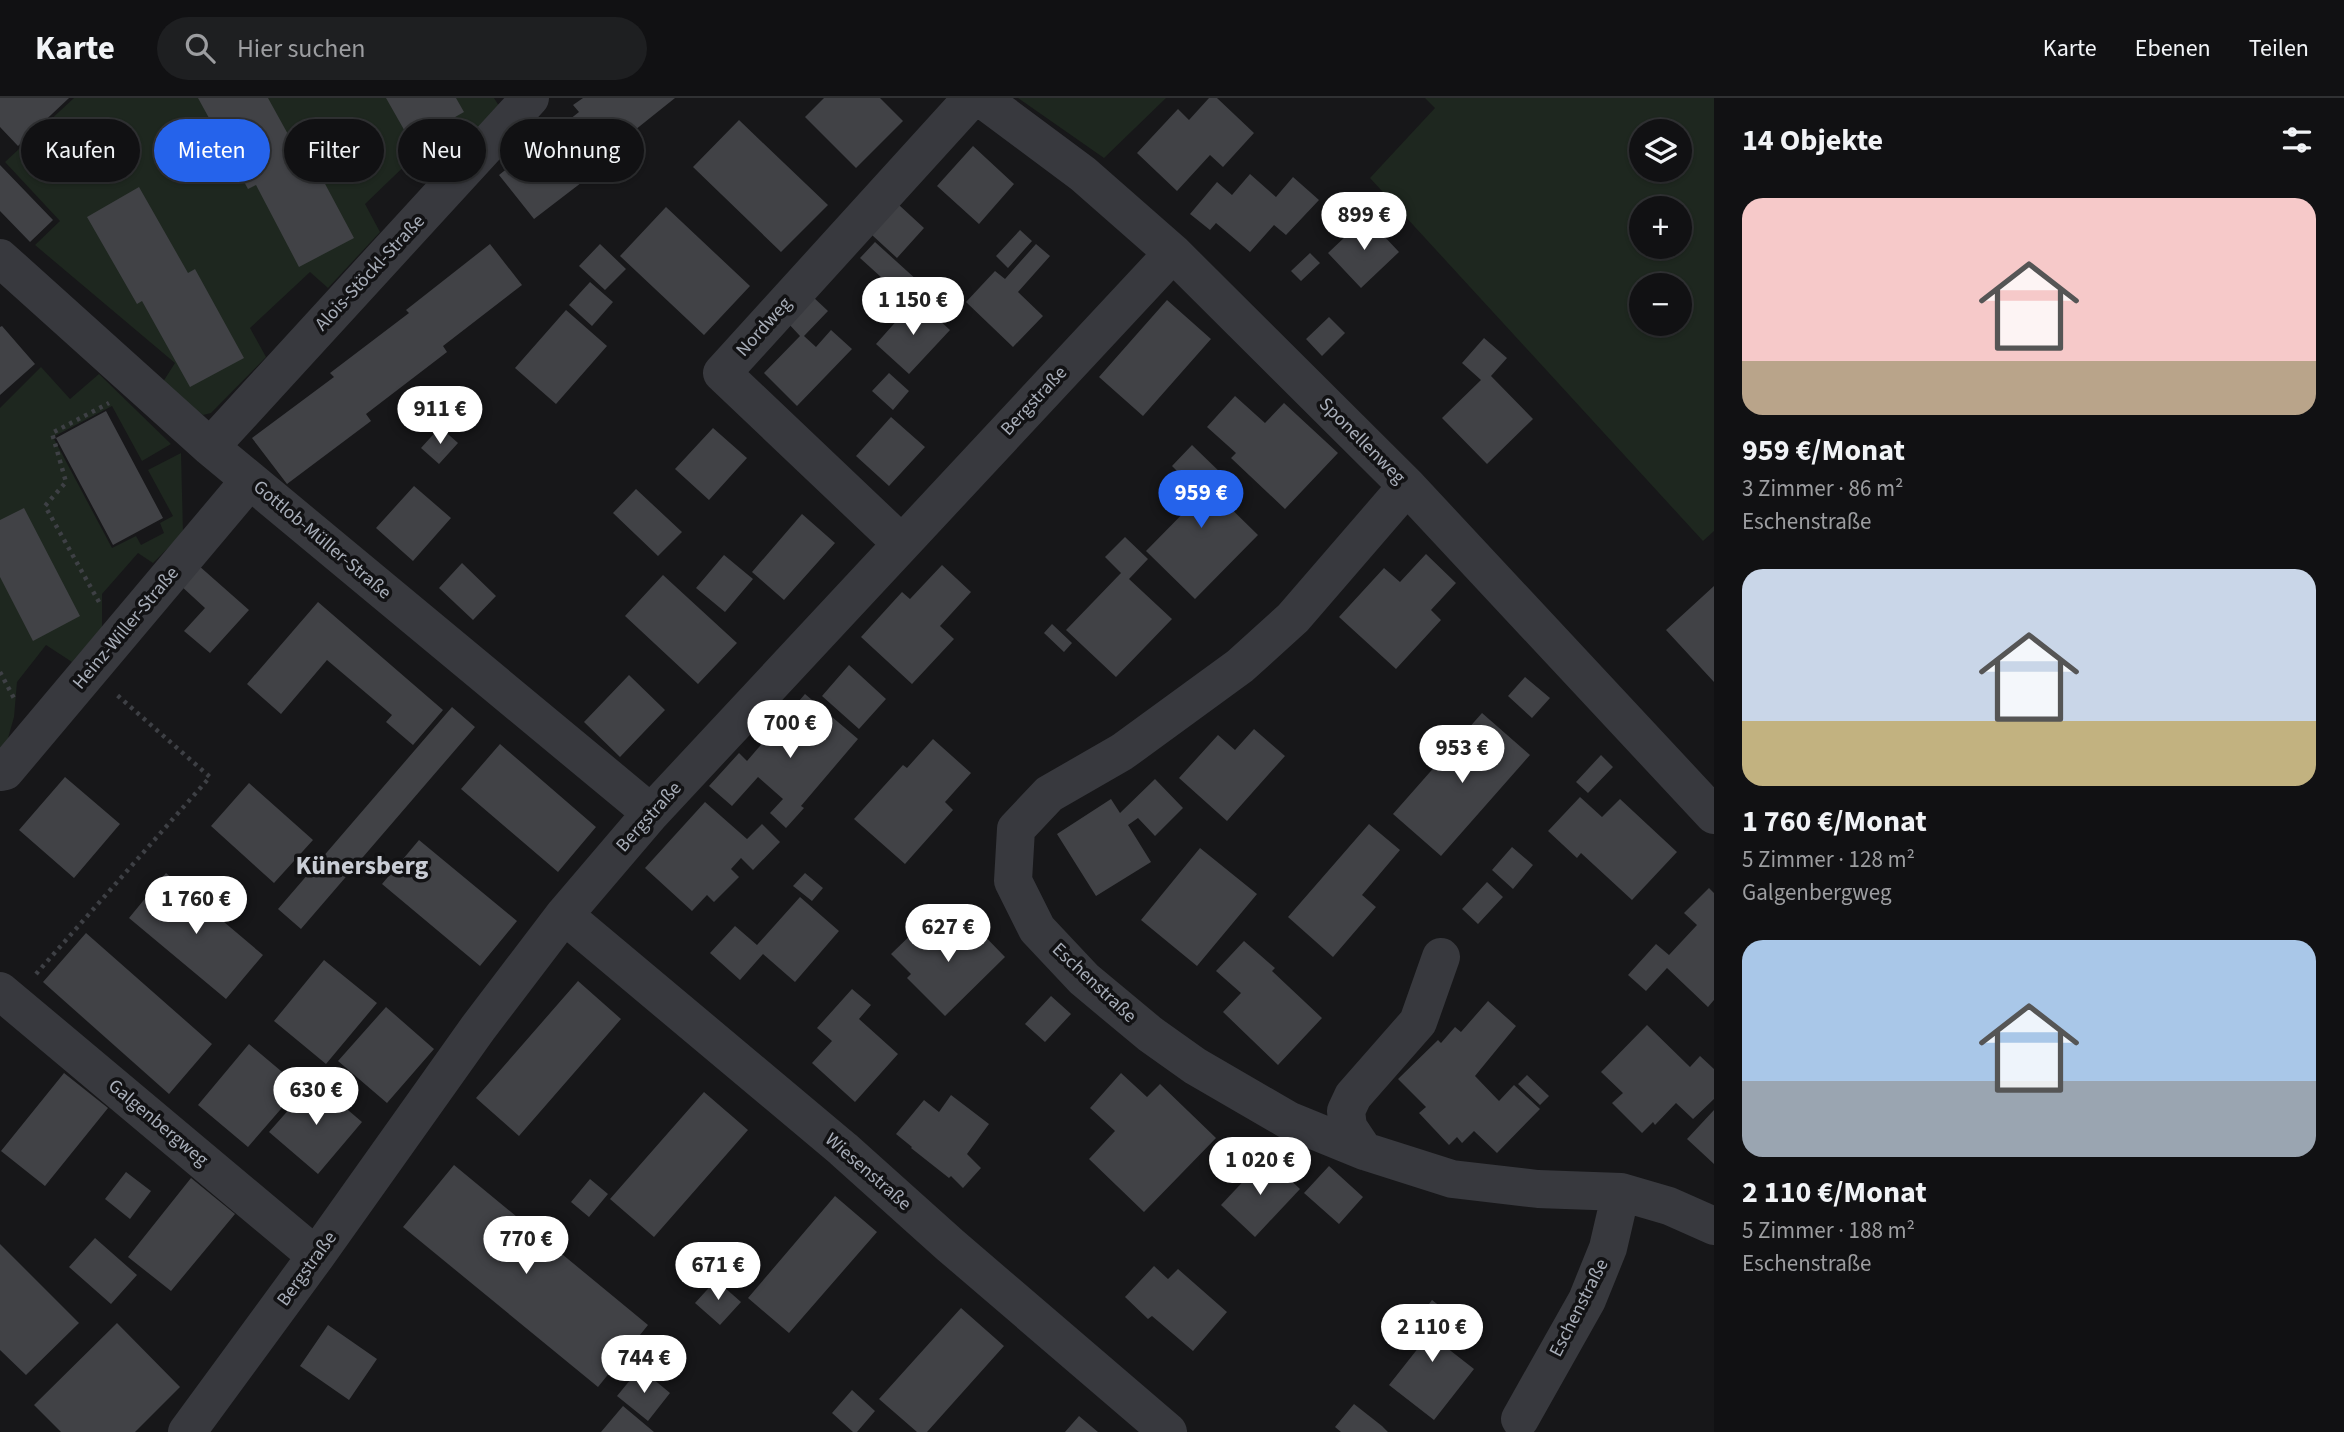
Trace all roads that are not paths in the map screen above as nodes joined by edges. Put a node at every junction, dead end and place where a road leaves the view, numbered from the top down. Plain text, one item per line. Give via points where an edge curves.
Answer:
1 (530, 98) edge
2 (972, 98) edge
3 (981, 98) edge
4 (1173, 253) junction
5 (0, 258) edge
6 (210, 447) junction
7 (250, 480) junction
8 (1407, 486) junction
9 (901, 543) junction
10 (0, 772) edge
11 (651, 813) junction
12 (1714, 815) edge
13 (564, 915) junction
14 (1441, 957) dead end
15 (6, 995) edge
16 (1364, 1151) junction
17 (1621, 1192) junction
18 (1714, 1226) edge
19 (316, 1256) junction
20 (1520, 1419) dead end
21 (187, 1432) edge
22 (1168, 1432) edge

1 - 6 street, Alois-Stöckl-Straße
2 - 9 street, Nordweg via 722,373
3 - 4 street, Sponellenweg via 1083,174
4 - 8 street, Sponellenweg
4 - 9 street, Bergstraße
5 - 6 street, Gottlob-Müller-Straße
6 - 7 street, Gottlob-Müller-Straße
7 - 10 street, Heinz-Willer-Straße
7 - 11 street, Gottlob-Müller-Straße
8 - 12 street, Sponellenweg
8 - 16 street, Eschenstraße via 1293,618 1240,666 1171,717 1049,794 1016,829 1015,842 1013,881 1037,929 1084,979 1195,1066 1288,1120
9 - 11 street, Bergstraße
11 - 13 street, Bergstraße
13 - 19 street, Bergstraße
13 - 22 street, Wiesenstraße via 843,1149
14 - 16 street via 1419,1022 1353,1096 1346,1111 1348,1127
15 - 19 street, Galgenbergweg
16 - 17 street, Eschenstraße via 1452,1179
17 - 18 street, Eschenstraße
17 - 20 street, Eschenstraße via 1608,1248 1587,1300
19 - 21 street, Bergstraße

